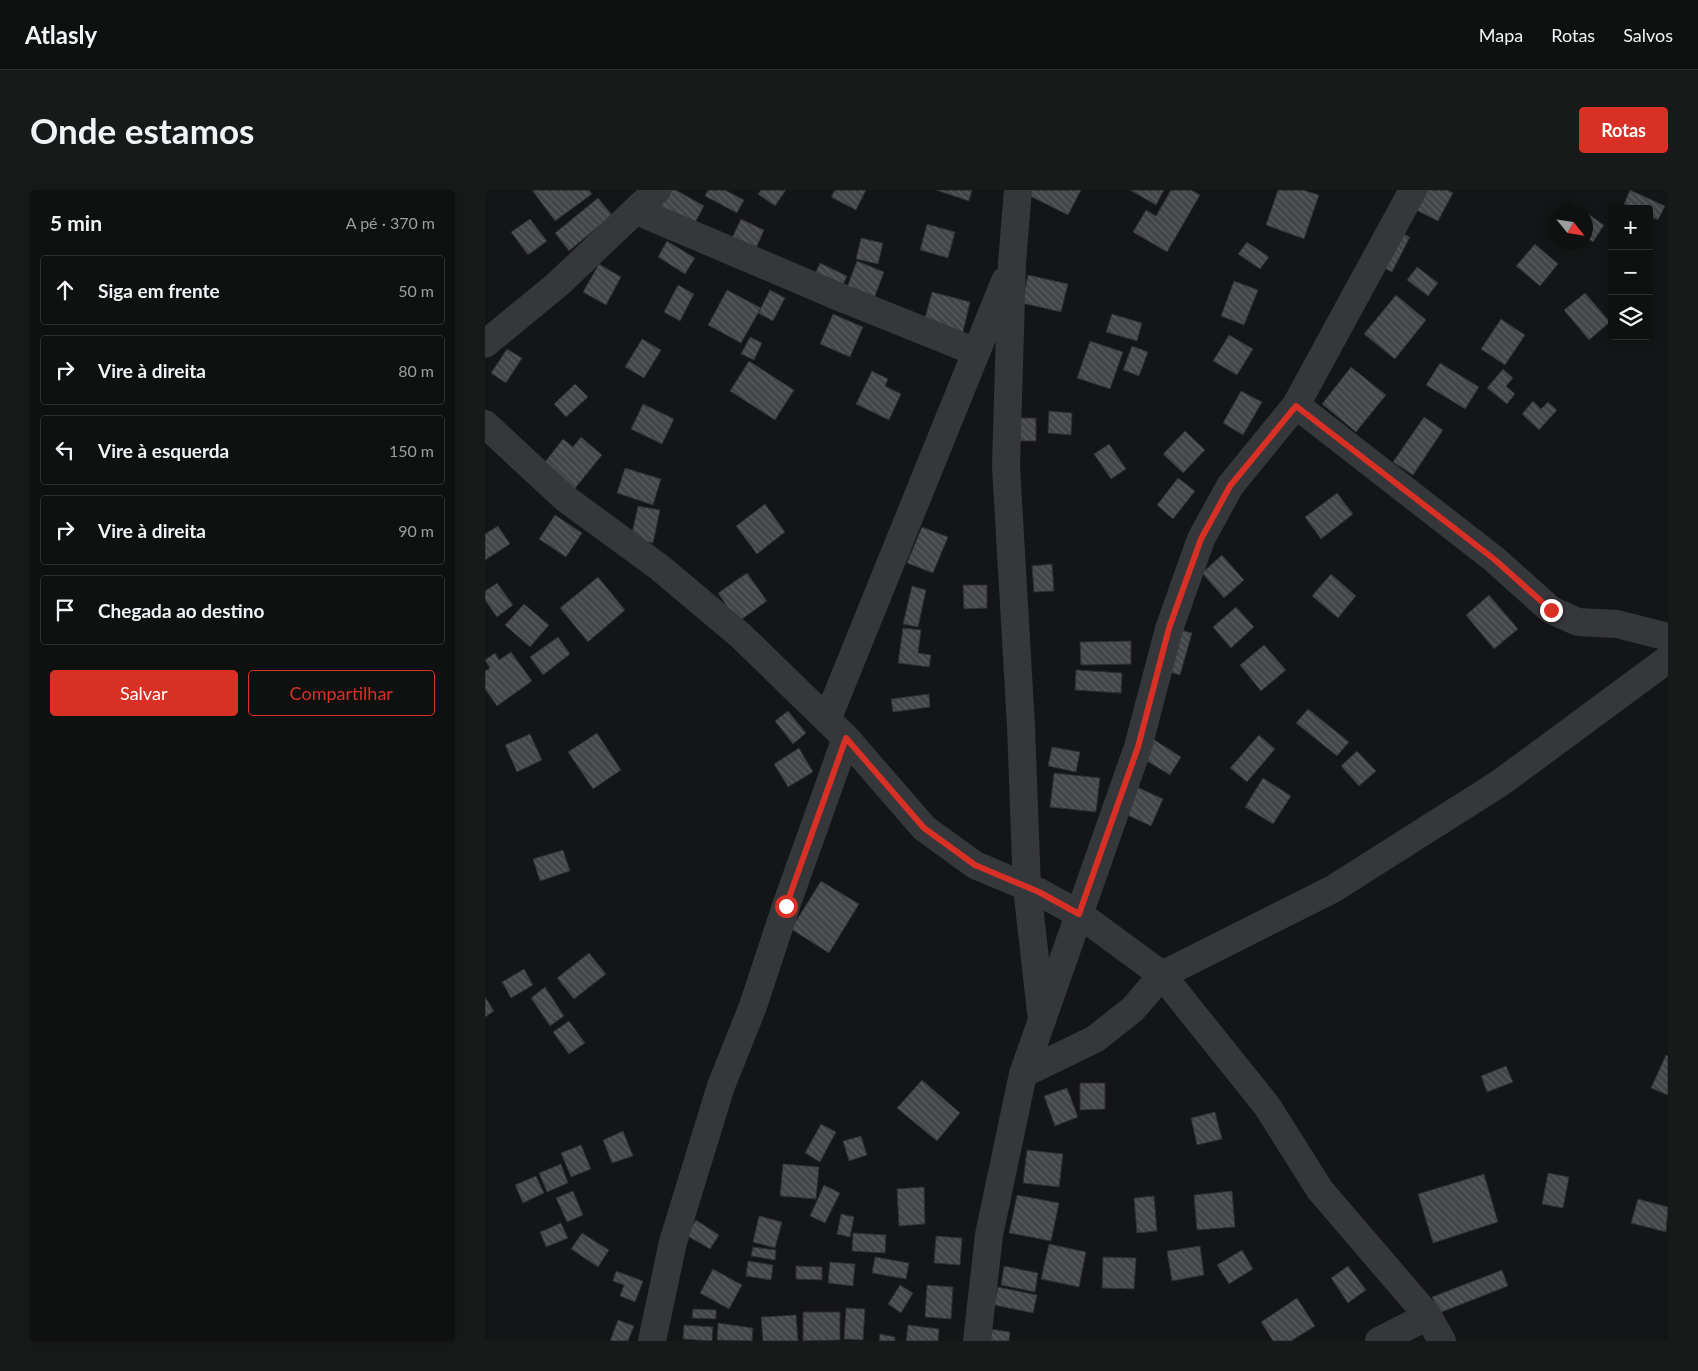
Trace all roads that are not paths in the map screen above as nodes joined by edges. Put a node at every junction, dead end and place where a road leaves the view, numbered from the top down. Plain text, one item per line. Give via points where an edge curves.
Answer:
1 (657, 190) edge
2 (1018, 190) edge
3 (1413, 190) edge
4 (637, 211) junction
5 (1012, 263) junction
6 (485, 344) edge
7 (976, 352) junction
8 (1296, 406) junction
9 (485, 424) edge
10 (1668, 636) edge
11 (1668, 659) edge
12 (837, 729) junction
13 (1027, 888) junction
14 (1079, 914) junction
15 (1162, 975) junction
16 (1041, 1018) junction
17 (1023, 1074) junction
18 (1428, 1316) junction
19 (652, 1341) edge
20 (977, 1341) edge
21 (1379, 1341) edge
22 (1442, 1341) edge

1 - 4 street
2 - 5 street
3 - 8 street
4 - 6 street via 558,284
4 - 7 street
5 - 7 street
5 - 13 street via 1005,466
7 - 12 street via 889,562
8 - 10 street via 1494,559 1551,610 1578,622 1617,624
8 - 14 street via 1230,486 1201,539 1169,628 1138,747
9 - 12 street via 566,499 659,568 740,635
11 - 15 street via 1500,783 1333,889
12 - 13 street via 924,828 975,865
12 - 19 street via 753,1006 721,1086 673,1242
13 - 14 street
13 - 16 street
14 - 15 street
14 - 16 street
15 - 17 street via 1133,1010 1095,1039
15 - 18 street via 1267,1106 1320,1190
16 - 17 street
17 - 20 street via 989,1235
18 - 21 street
18 - 22 street

